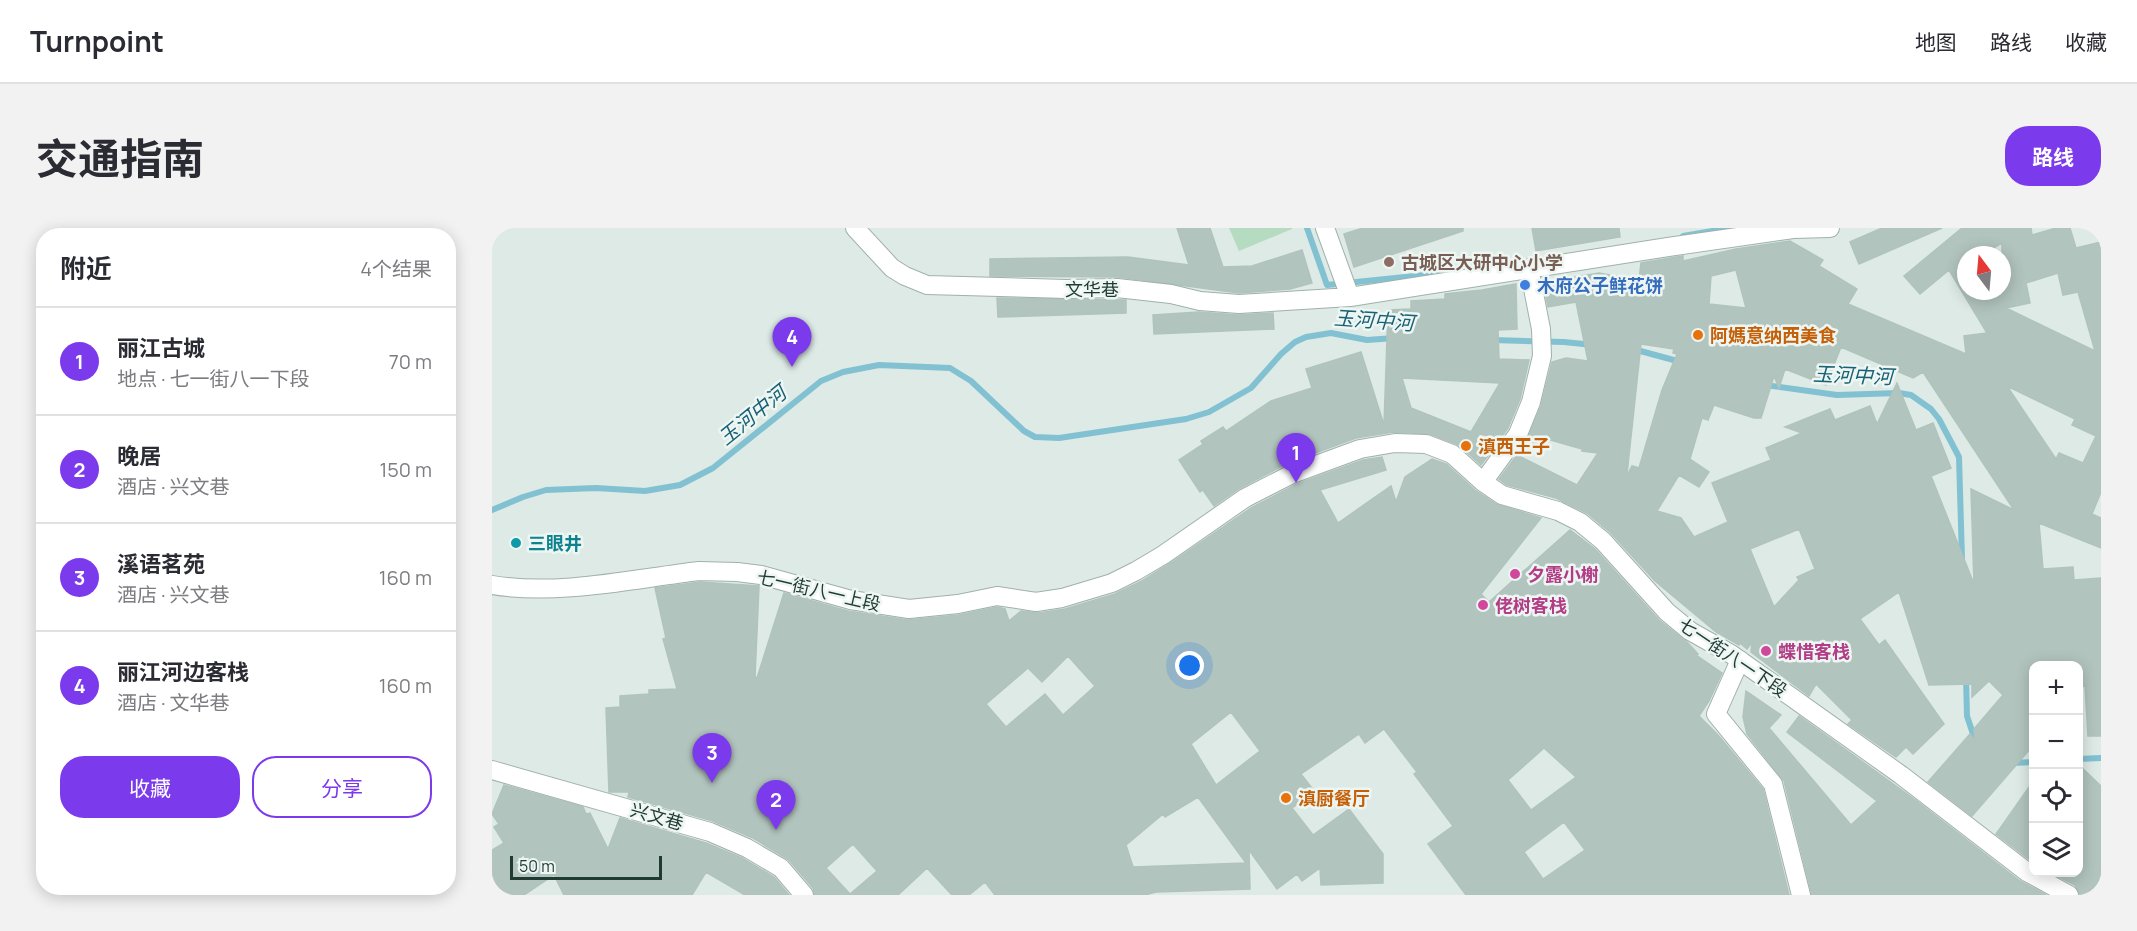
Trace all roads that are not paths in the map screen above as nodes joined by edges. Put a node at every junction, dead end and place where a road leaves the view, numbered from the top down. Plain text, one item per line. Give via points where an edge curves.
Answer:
1 (855, 228) edge
2 (1325, 228) edge
3 (1830, 228) edge
4 (1529, 268) junction
5 (1350, 297) junction
6 (1292, 474) joint
7 (1483, 482) junction
8 (492, 585) edge
9 (1740, 660) junction
10 (492, 770) edge
11 (804, 895) edge
12 (1801, 895) edge
13 (2069, 895) edge

1 - 5 street, 文华巷 via 892,268 933,286 1117,288 1239,304
2 - 5 street
3 - 4 street, 文华巷 via 1793,229
4 - 5 street, 文华巷
4 - 7 street via 1542,356 1531,402 1518,434
6 - 7 street, 七一街八一下段 via 1360,449 1419,443 1452,454
6 - 8 street, 七一街八一上段 via 1245,498 1136,571 1102,586 1036,602 997,596 909,609 851,600 761,575 718,571 565,588
7 - 9 street, 七一街八一下段 via 1502,495 1558,511 1580,522 1690,631
9 - 12 street via 1716,714 1773,784
9 - 13 street, 七一街八一下段 via 2028,872
10 - 11 street, 兴文巷 via 729,839 781,868

